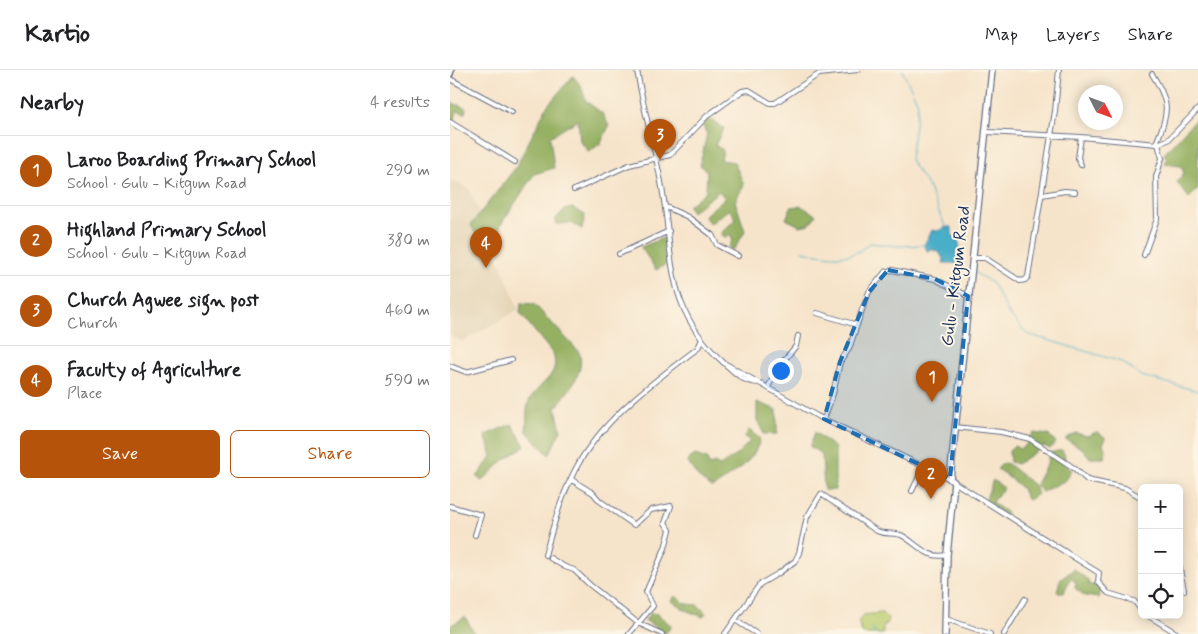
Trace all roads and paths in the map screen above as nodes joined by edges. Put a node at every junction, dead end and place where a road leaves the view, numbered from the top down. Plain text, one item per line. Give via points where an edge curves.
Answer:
1 (451, 70) edge
2 (638, 70) edge
3 (858, 70) edge
4 (992, 70) edge
5 (1059, 70) edge
6 (450, 74) edge
7 (1152, 74) dead end
8 (450, 79) edge
9 (1198, 109) edge
10 (512, 112) dead end
11 (450, 122) edge
12 (987, 132) junction
13 (1051, 135) junction
14 (1081, 137) junction
15 (1157, 144) junction
16 (657, 157) junction
17 (515, 162) dead end
18 (1081, 165) dead end
19 (574, 190) dead end
20 (1075, 192) dead end
21 (1042, 195) junction
22 (666, 207) junction
23 (669, 231) junction
24 (618, 254) dead end
25 (1144, 255) dead end
26 (738, 256) dead end
27 (973, 258) junction
28 (968, 296) junction
29 (817, 313) dead end
30 (857, 325) junction
31 (798, 336) dead end
32 (702, 339) junction
33 (709, 347) junction
34 (698, 348) junction
35 (511, 360) dead end
36 (450, 366) edge
37 (768, 387) junction
38 (824, 419) junction
39 (955, 427) junction
40 (924, 466) junction
41 (572, 480) junction
42 (952, 481) junction
43 (912, 491) dead end
44 (1138, 495) edge
45 (450, 506) edge
46 (475, 535) dead end
47 (545, 554) dead end
48 (946, 555) junction
49 (550, 558) dead end
50 (1181, 574) edge
51 (1184, 590) dead end
52 (1026, 599) dead end
53 (1138, 607) edge
54 (946, 619) junction
55 (1154, 619) edge
56 (735, 620) junction
57 (638, 622) junction
58 (629, 634) edge
59 (662, 634) edge
60 (725, 634) edge
61 (757, 634) edge
62 (945, 634) edge
63 (990, 634) edge
64 (1004, 634) edge
65 (1178, 634) edge

1 - 6 street
2 - 16 street
3 - 16 street via 819,74 775,103 767,102 749,90 742,91 707,116 670,155
4 - 12 main road, Gulu - Kitgum Road
5 - 13 street
7 - 15 street via 1164,92 1166,104
8 - 10 street
9 - 15 street via 1168,140
11 - 17 street
12 - 13 street
12 - 27 main road, Gulu - Kitgum Road
13 - 14 street
13 - 21 street
14 - 15 street
14 - 18 street via 1078,158
15 - 25 street via 1162,158 1156,177 1157,218
16 - 19 street via 629,165
16 - 22 street
20 - 21 street
21 - 27 street via 1033,258 1025,280 986,258
22 - 23 street
22 - 26 street via 688,217 712,235 717,245
23 - 24 street
23 - 32 street via 676,289 684,311
27 - 28 main road, Gulu - Kitgum Road
28 - 30 street via 949,284 888,270 869,292
28 - 39 main road, Gulu - Kitgum Road
29 - 30 street
30 - 38 street via 849,349 840,362
31 - 37 street via 796,346
32 - 33 street
32 - 34 street
33 - 34 street
33 - 37 street via 738,376
34 - 41 street via 624,409 582,458
35 - 36 street via 466,372
37 - 38 street
38 - 40 street
39 - 42 main road, Gulu - Kitgum Road
39 - 44 street via 1030,439 1087,480 1131,490
40 - 42 street
40 - 43 street
41 - 47 street via 558,510
41 - 57 street via 593,492 600,501 634,525 652,510 671,506 665,524 670,530 665,548 646,592 653,606
42 - 48 main road, Gulu - Kitgum Road
42 - 53 street via 1099,573 1098,582 1108,593 1132,600
45 - 46 street via 481,515
48 - 54 main road, Gulu - Kitgum Road
48 - 56 street via 920,550 901,535 877,532 821,494 807,517 795,561 760,584
49 - 57 street via 574,570
50 - 51 street
52 - 64 street
54 - 62 main road, Gulu - Kitgum Road
54 - 63 street
55 - 65 street
56 - 60 street
56 - 61 street
57 - 58 street
57 - 59 street

